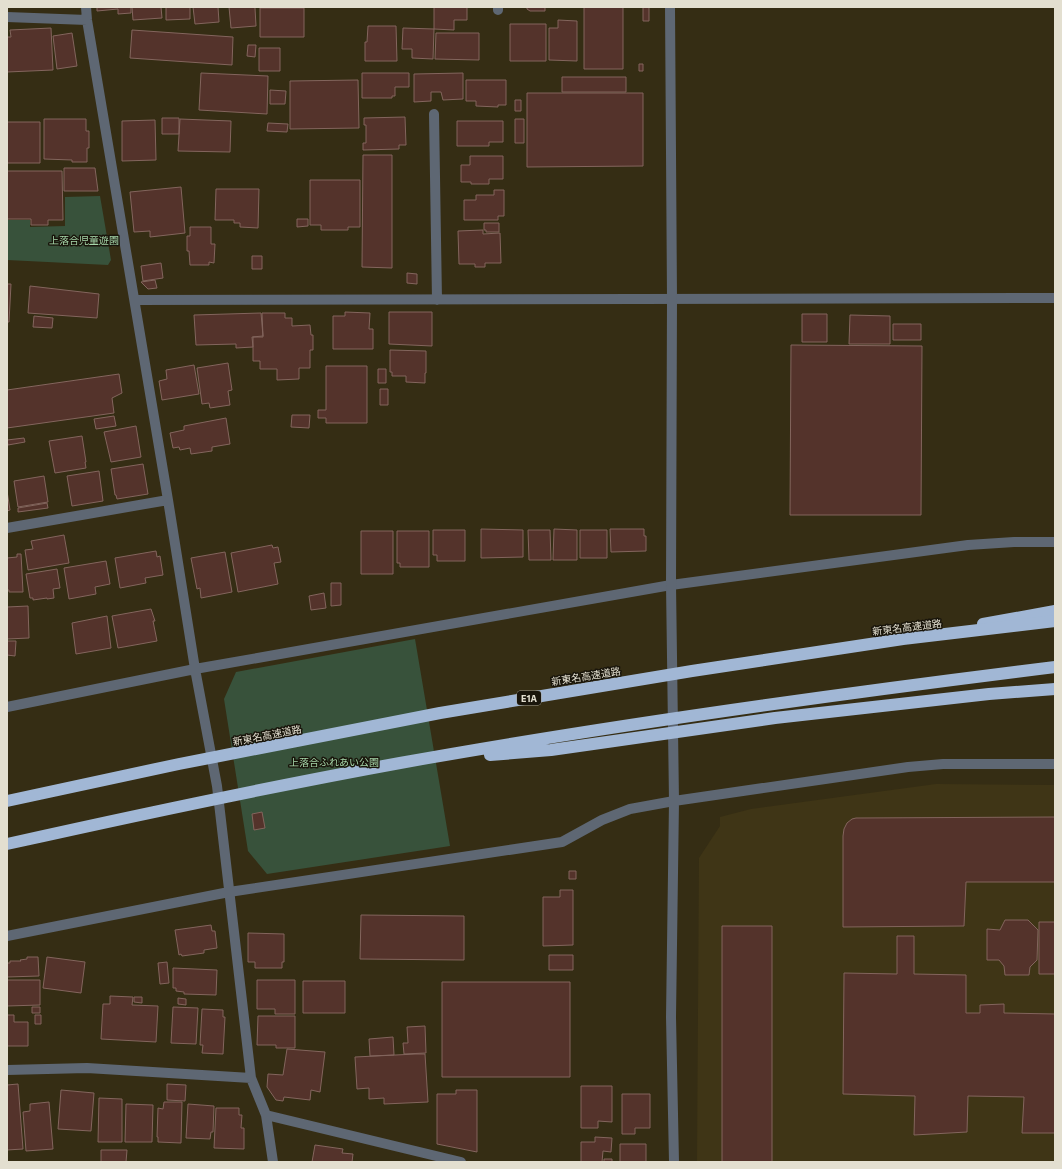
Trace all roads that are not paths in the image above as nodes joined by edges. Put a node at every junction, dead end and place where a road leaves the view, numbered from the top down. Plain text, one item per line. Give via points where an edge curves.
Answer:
1 (86, 7) edge
2 (670, 7) edge
3 (7, 17) edge
4 (87, 20) junction
5 (434, 114) dead end
6 (1055, 298) edge
7 (672, 299) junction
8 (135, 300) junction
9 (437, 300) junction
10 (168, 500) junction
11 (7, 528) edge
12 (1055, 542) edge
13 (671, 585) junction
14 (1055, 611) edge
15 (1055, 621) edge
16 (903, 639) junction
17 (1055, 667) edge
18 (195, 669) junction
19 (1055, 689) edge
20 (7, 707) edge
21 (398, 763) junction
22 (1055, 764) edge
23 (7, 801) edge
24 (674, 801) junction
25 (7, 844) edge
26 (229, 892) junction
27 (7, 936) edge
28 (7, 1070) edge
29 (251, 1078) junction
30 (266, 1115) junction
31 (273, 1162) edge
32 (461, 1162) edge
33 (674, 1162) edge

1 - 4 street
2 - 7 street
3 - 4 street
4 - 8 street
5 - 9 street
6 - 7 street
7 - 9 street
7 - 13 street
8 - 9 street
8 - 10 street
10 - 11 street
10 - 18 street
12 - 13 street via 968,545
13 - 18 street
13 - 24 street
14 - 16 highway, bridge
15 - 16 highway, 新東名高速道路 / E1A, bridge
16 - 23 highway, 新東名高速道路 / E1A, bridge via 440,713 179,764
17 - 21 highway, bridge via 656,720
18 - 20 street
18 - 26 street via 217,786
19 - 21 highway, bridge via 775,718 551,750
21 - 25 highway, bridge via 193,803
22 - 24 street via 915,766
24 - 26 street via 630,809 602,820 562,842
24 - 33 street via 671,1016
26 - 27 street
26 - 29 street
28 - 29 street via 87,1068
29 - 30 street
30 - 31 street
30 - 32 street

